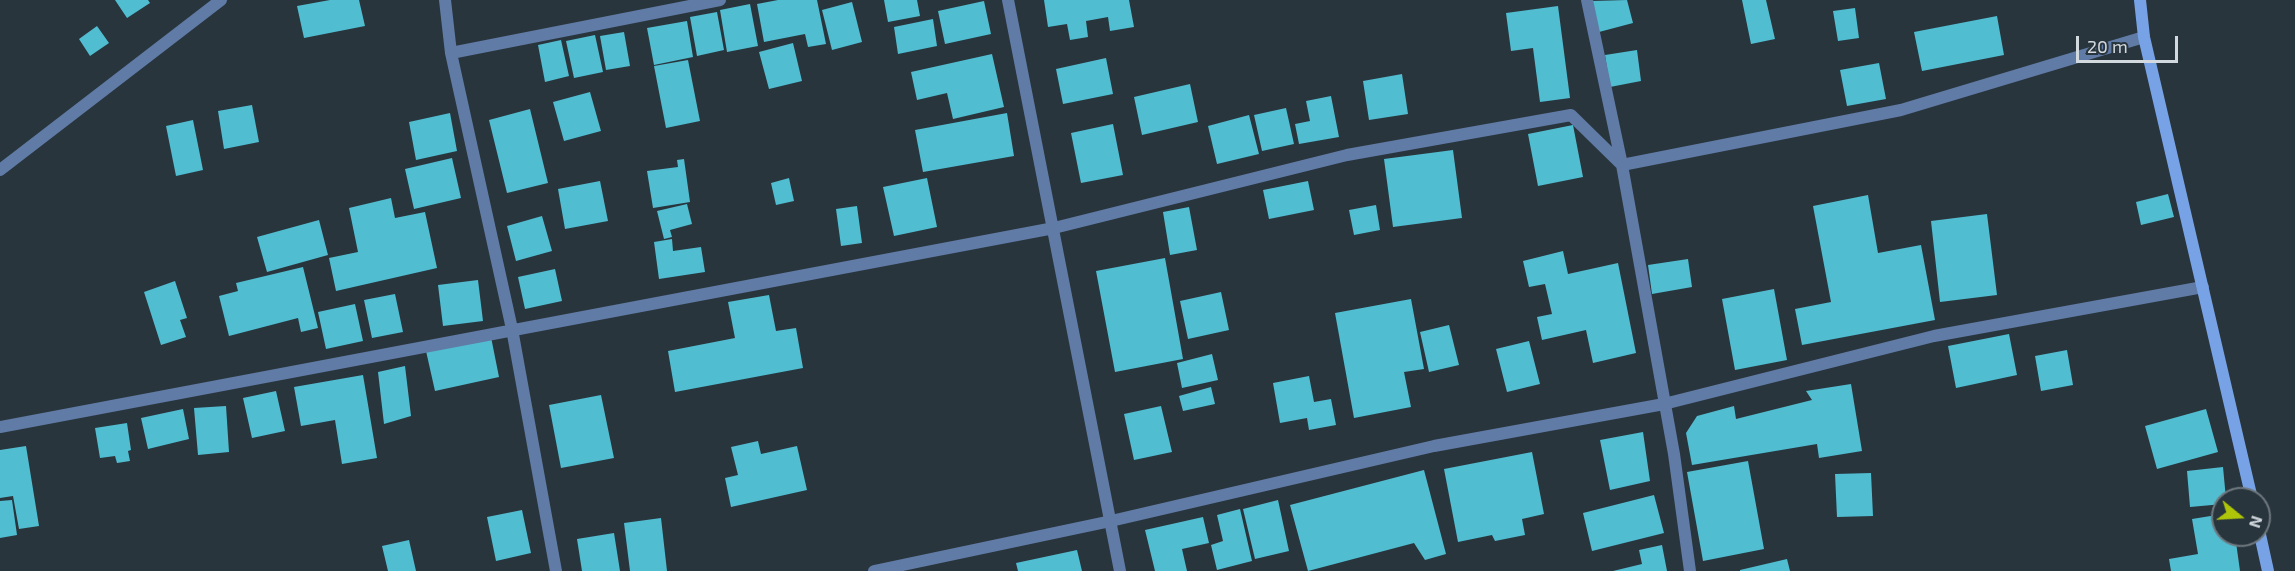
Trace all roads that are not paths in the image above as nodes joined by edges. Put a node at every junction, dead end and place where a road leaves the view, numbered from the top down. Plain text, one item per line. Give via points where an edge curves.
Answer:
1 (221, 0) edge
2 (445, 0) edge
3 (720, 0) edge
4 (1008, 0) edge
5 (1587, 0) edge
6 (2140, 0) edge
7 (2144, 38) junction
8 (451, 53) junction
9 (1622, 165) junction
10 (0, 170) edge
11 (1053, 228) junction
12 (2203, 287) junction
13 (512, 329) junction
14 (1664, 404) junction
15 (0, 427) edge
16 (2249, 487) edge
17 (1111, 521) junction
18 (2263, 547) edge
19 (556, 571) edge
20 (874, 571) edge
21 (1120, 571) edge
22 (1690, 571) edge
23 (2268, 571) edge

1 - 10 street
2 - 8 street
3 - 8 street
4 - 11 street
5 - 9 street
6 - 7 street
7 - 9 street via 1901,110
7 - 12 street
8 - 13 street
9 - 11 street via 1571,115 1347,154
9 - 14 street
11 - 13 street
11 - 17 street
12 - 14 street via 1934,336
12 - 16 street
13 - 15 street
13 - 19 street
14 - 17 street via 1434,446
14 - 22 street
17 - 20 street
17 - 21 street
18 - 23 street

